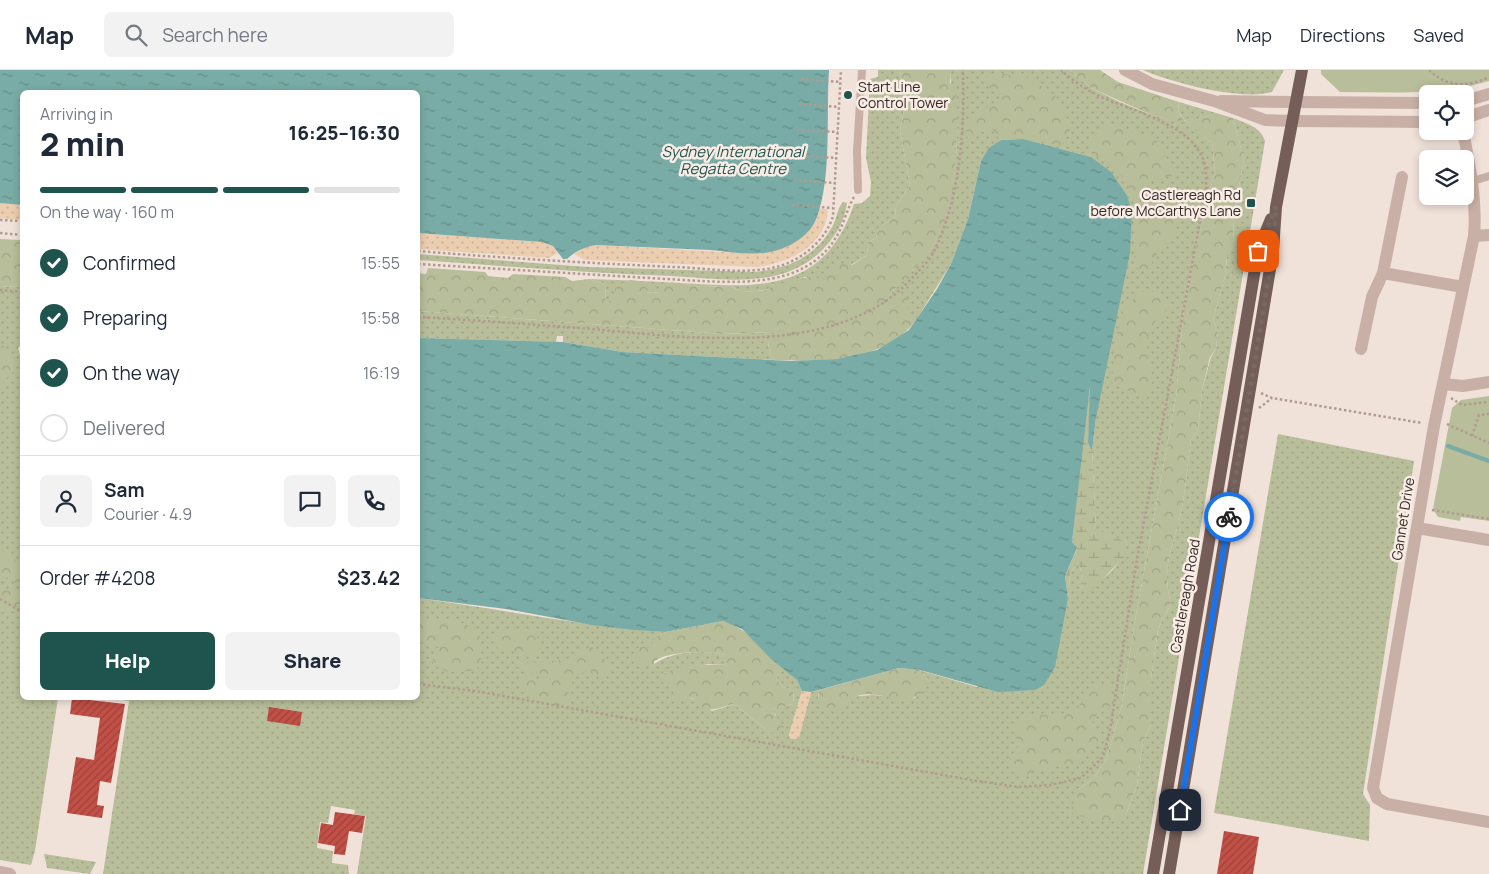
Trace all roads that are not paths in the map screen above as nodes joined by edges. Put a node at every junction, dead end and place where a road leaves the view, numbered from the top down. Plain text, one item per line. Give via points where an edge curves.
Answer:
1 (862, 70) edge
2 (1125, 70) edge
3 (1302, 70) edge
4 (1489, 94) edge
5 (1474, 98) edge
6 (1214, 101) junction
7 (1296, 102) junction
8 (1419, 103) edge
9 (1489, 110) edge
10 (1474, 115) edge
11 (1292, 121) junction
12 (1419, 122) edge
13 (1489, 176) edge
14 (1402, 177) dead end
15 (1474, 181) edge
16 (858, 190) road end
17 (1474, 192) edge
18 (1276, 207) junction
19 (1474, 236) junction
20 (1489, 236) edge
21 (1383, 273) junction
22 (1463, 288) junction
23 (1362, 350) dead end
24 (1489, 382) edge
25 (1443, 387) junction
26 (1417, 528) junction
27 (1489, 540) edge
28 (1489, 822) edge
29 (0, 872) edge
30 (10, 874) edge
31 (1153, 874) edge
32 (1169, 874) edge

1 - 16 lane
2 - 6 street via 1152,84
3 - 7 main road, Castlereagh Road
4 - 5 street
6 - 7 street
6 - 11 street via 1265,120
7 - 8 street
7 - 11 main road, Castlereagh Road
9 - 10 street
11 - 12 street
11 - 18 main road, Castlereagh Road
13 - 15 lane
14 - 21 street
17 - 19 street, Gannet Drive
18 - 31 main road, Castlereagh Road via 1258,251
18 - 32 main road, Castlereagh Road via 1273,251
19 - 20 street
19 - 22 street, Gannet Drive
21 - 22 street
21 - 23 street via 1372,297
22 - 25 street, Gannet Drive
24 - 25 street
25 - 26 street, Gannet Drive
26 - 27 street
26 - 28 street, Gannet Drive via 1373,788 1376,798 1387,804
29 - 30 street

